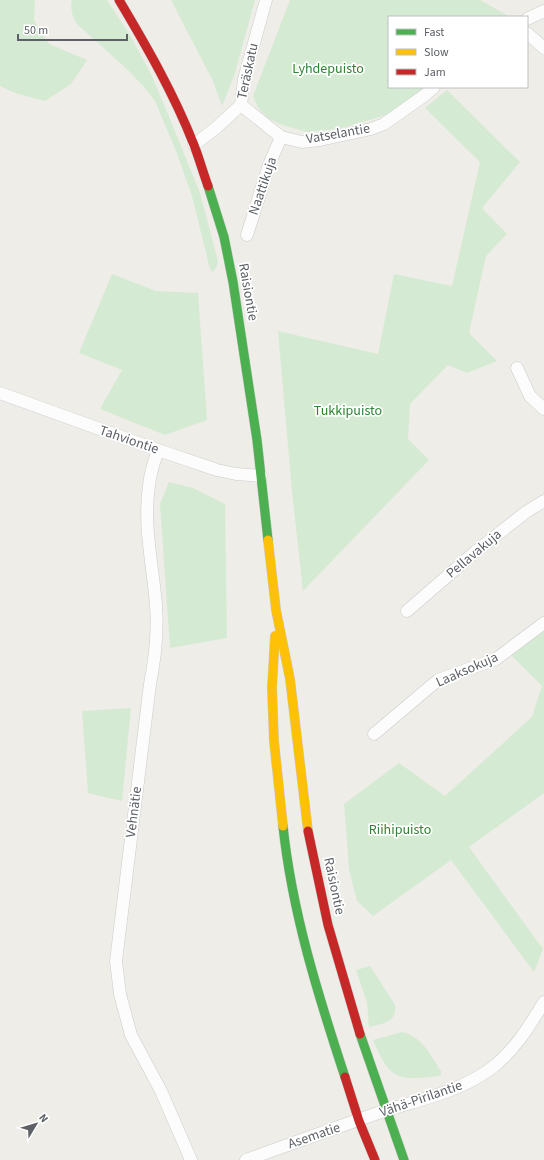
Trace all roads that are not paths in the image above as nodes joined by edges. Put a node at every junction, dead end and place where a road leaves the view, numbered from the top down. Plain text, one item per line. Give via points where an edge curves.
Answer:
1 (120, 0) edge
2 (266, 0) edge
3 (544, 11) edge
4 (528, 19) edge
5 (528, 34) edge
6 (544, 48) edge
7 (433, 88) edge
8 (241, 105) junction
9 (281, 137) junction
10 (194, 145) junction
11 (247, 235) dead end
12 (517, 368) dead end
13 (0, 393) edge
14 (544, 409) edge
15 (158, 450) junction
16 (261, 476) junction
17 (544, 501) edge
18 (276, 610) junction
19 (407, 611) dead end
20 (544, 623) edge
21 (374, 734) dead end
22 (544, 1002) edge
23 (386, 1111) junction
24 (359, 1121) junction
25 (191, 1160) edge
26 (246, 1160) edge
27 (374, 1160) edge
28 (404, 1160) edge

1 - 10 main road, Raisiontie via 148,48
2 - 8 street, Teräskatu via 244,79
3 - 4 street
5 - 6 street
7 - 9 street, Vatselantie via 384,124 371,129 302,142
8 - 9 street, Vatselantie
8 - 10 street, Teräskatu
9 - 11 street, Naattikuja via 269,165
10 - 16 main road, Raisiontie via 224,237 258,440
12 - 14 street via 530,396
13 - 15 street, Tahviontie
15 - 16 street, Tahviontie via 217,470
15 - 25 street, Vehnätie via 151,474 147,506 156,606 154,662 116,961 120,994 131,1035
16 - 18 main road, Raisiontie
17 - 19 street, Pellavakuja via 475,552
18 - 23 main road, Raisiontie via 290,679 310,843 328,925 355,1020
18 - 24 main road, Raisiontie via 272,688 274,741 286,855 303,936
20 - 21 street, Laaksokuja via 496,659 438,680
22 - 23 street, Vähä-Pirilantie via 528,1029 490,1070 443,1094
23 - 24 street, Vähä-Pirilantie
23 - 28 main road, Raisiontie
24 - 26 street, Asematie
24 - 27 main road, Raisiontie

